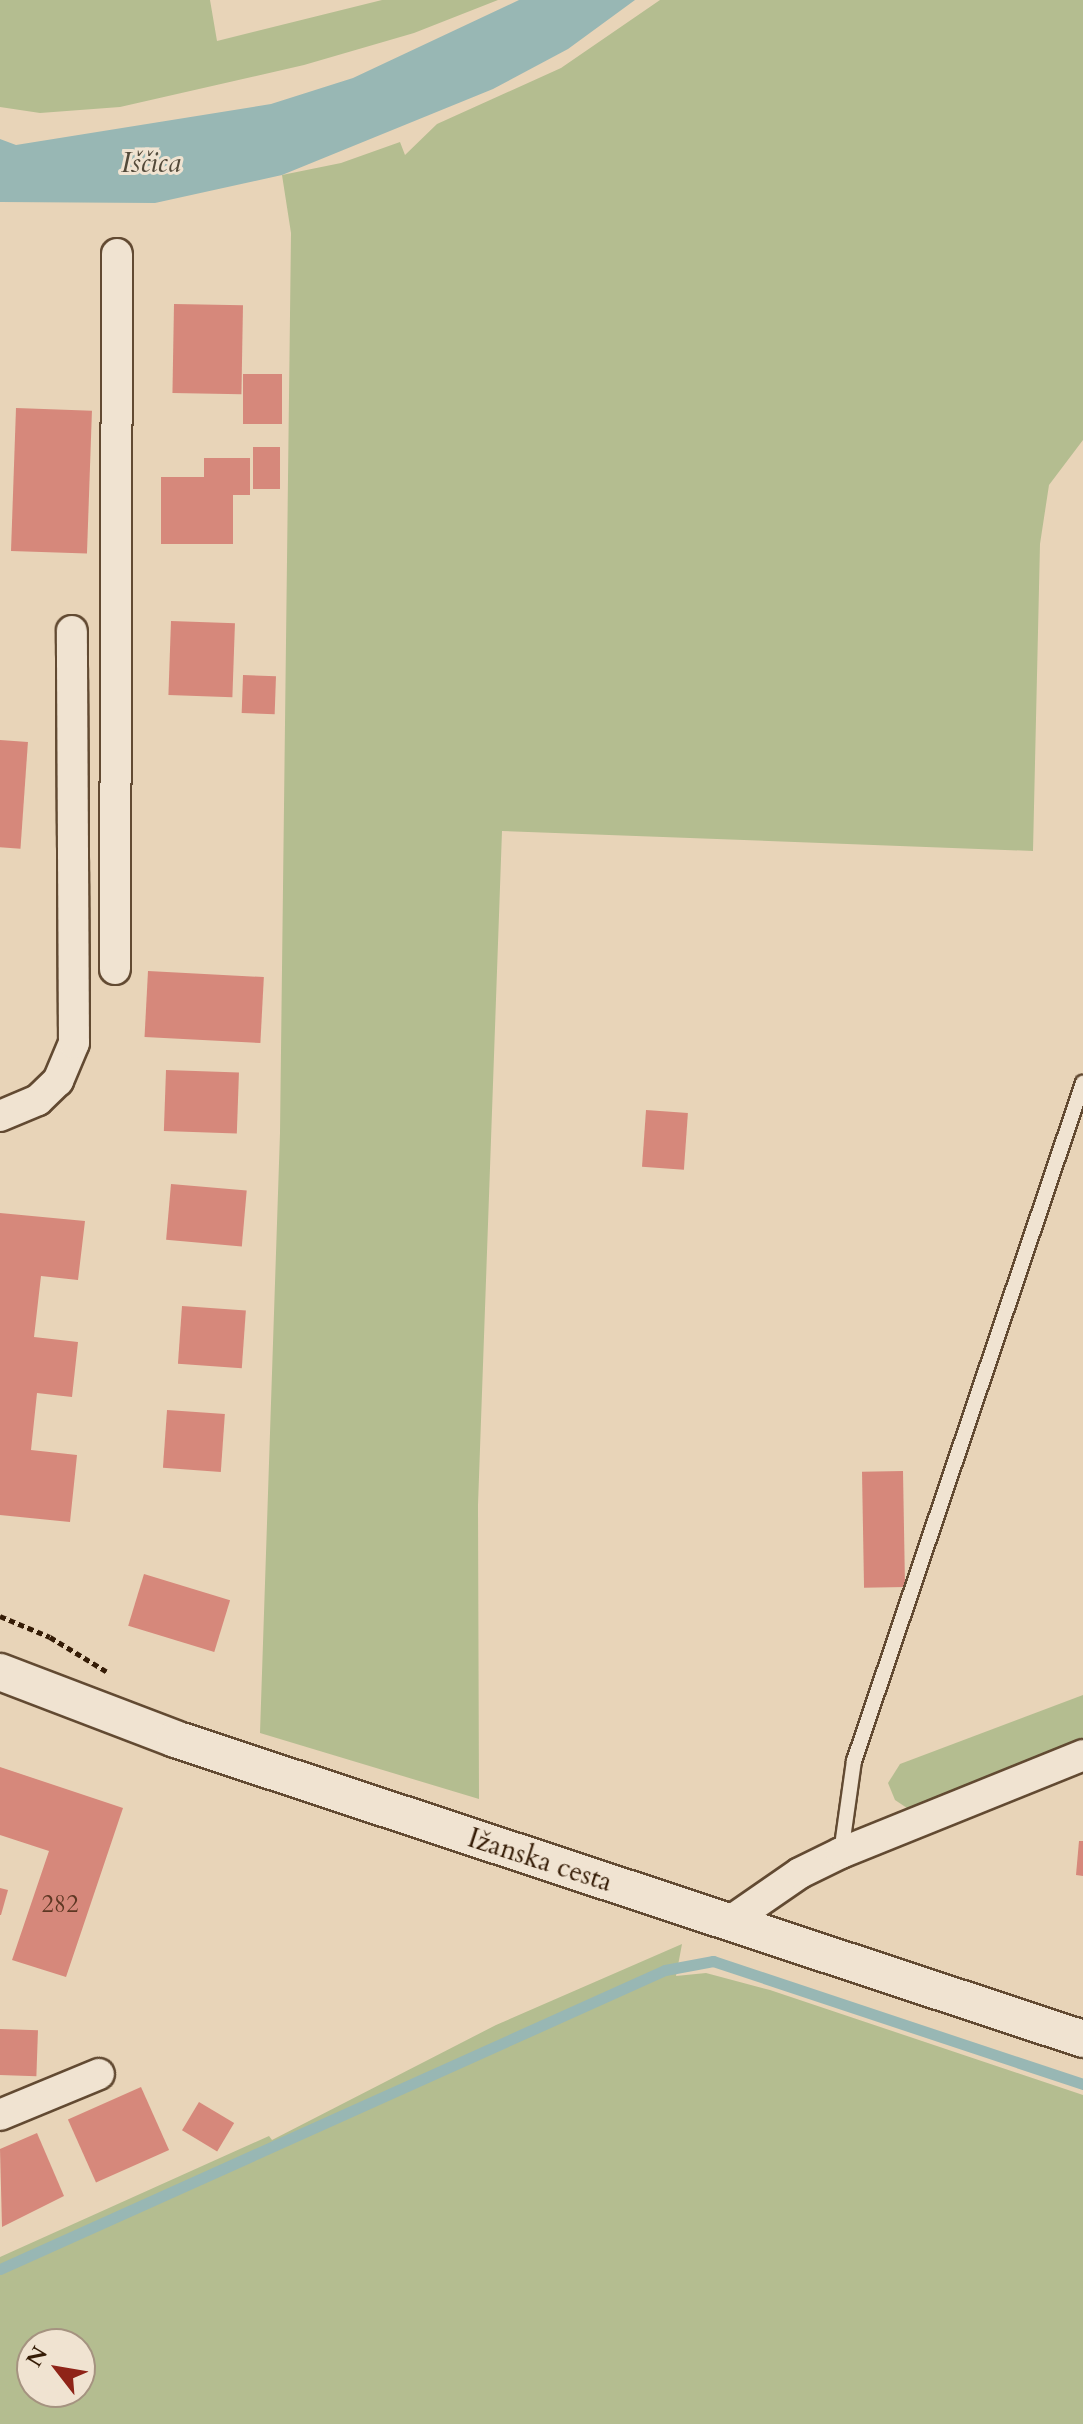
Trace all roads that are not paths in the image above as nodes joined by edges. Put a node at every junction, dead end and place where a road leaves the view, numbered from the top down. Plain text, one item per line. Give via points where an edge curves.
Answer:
1 (117, 254) dead end
2 (72, 631) dead end
3 (115, 969) dead end
4 (1083, 1083) edge
5 (0, 1116) edge
6 (0, 1672) edge
7 (1083, 1755) edge
8 (841, 1853) junction
9 (729, 1922) junction
10 (1083, 2039) edge
11 (99, 2074) dead end
12 (0, 2115) edge

1 - 3 street
2 - 5 street via 74,1043 58,1081 38,1100
4 - 8 lane via 854,1761
6 - 9 street, Ižanska cesta via 175,1739
7 - 8 street
8 - 9 street via 800,1873
9 - 10 street, Ižanska cesta
11 - 12 street

